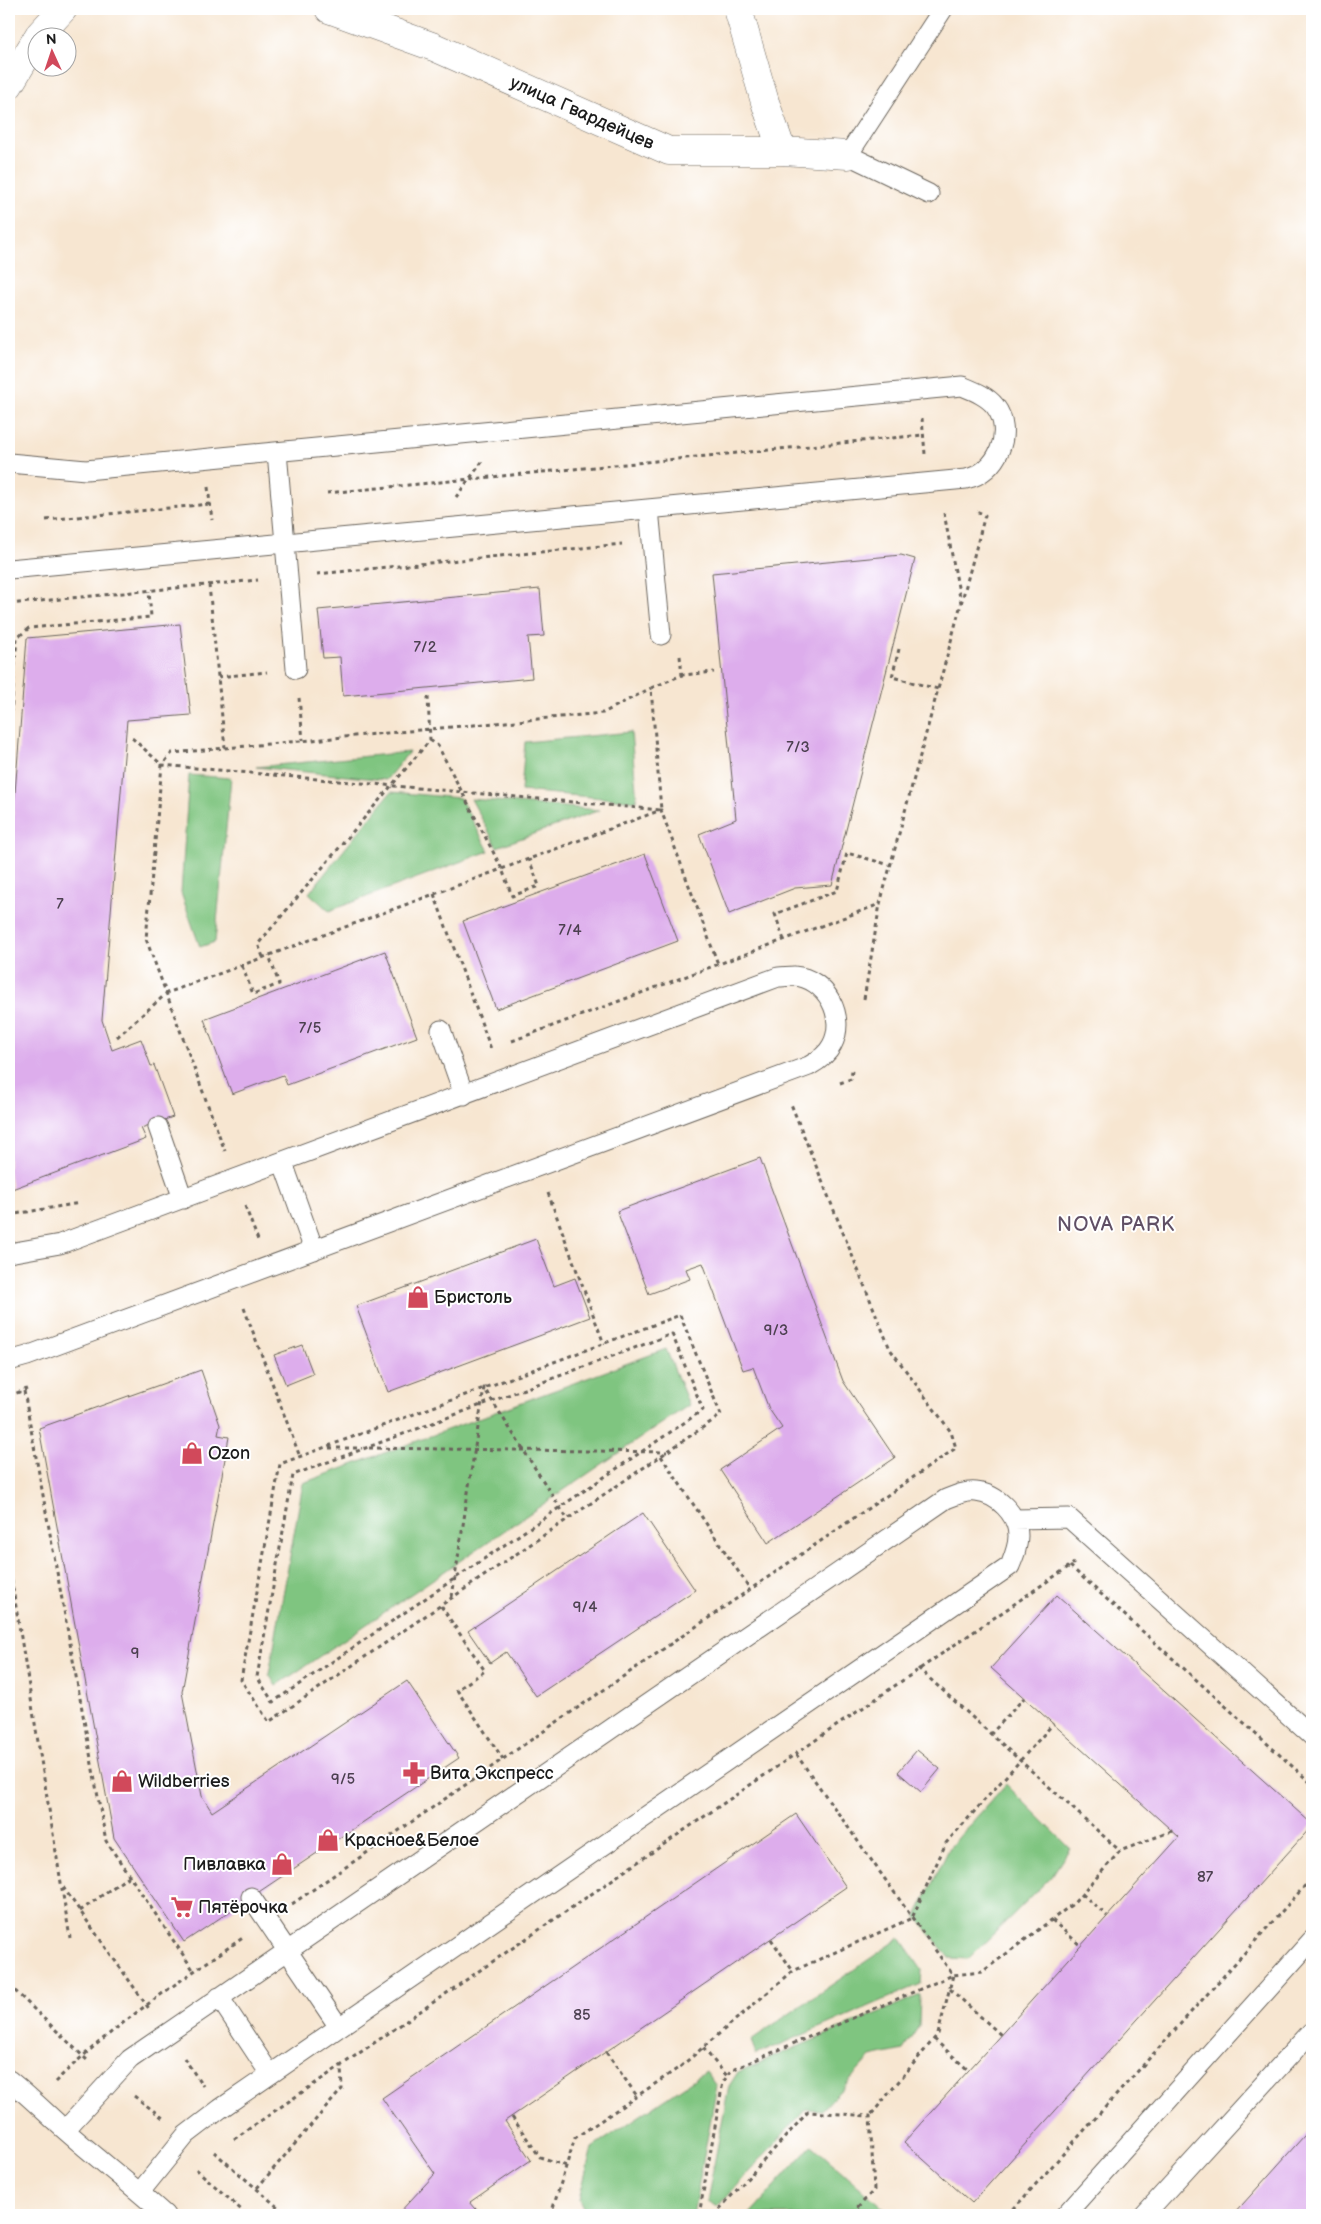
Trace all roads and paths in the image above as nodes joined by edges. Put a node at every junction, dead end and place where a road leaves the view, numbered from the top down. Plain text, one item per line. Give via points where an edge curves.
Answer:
1 (63, 9) edge
2 (329, 9) edge
3 (738, 9) edge
4 (943, 9) edge
5 (9, 85) edge
6 (782, 151) junction
7 (848, 156) junction
8 (929, 194) dead end
9 (506, 430) junction
10 (923, 435) dead end
11 (277, 452) junction
12 (205, 459) junction
13 (9, 464) edge
14 (469, 479) junction
15 (327, 494) dead end
16 (210, 504) junction
17 (649, 509) junction
18 (968, 510) dead end
19 (952, 512) dead end
20 (938, 513) dead end
21 (944, 513) junction
22 (46, 520) dead end
23 (432, 530) junction
24 (652, 541) junction
25 (286, 544) junction
26 (215, 551) junction
27 (436, 562) junction
28 (9, 569) edge
29 (288, 577) junction
30 (209, 585) junction
31 (149, 591) junction
32 (9, 604) edge
33 (961, 604) junction
34 (661, 635) dead end
35 (899, 649) dead end
36 (296, 669) junction
37 (714, 672) dead end
38 (218, 677) junction
39 (651, 688) junction
40 (938, 689) junction
41 (428, 697) dead end
42 (431, 729) junction
43 (9, 738) edge
44 (132, 738) dead end
45 (303, 740) junction
46 (430, 740) junction
47 (225, 748) junction
48 (162, 765) junction
49 (391, 786) junction
50 (462, 792) junction
51 (661, 810) junction
52 (529, 859) junction
53 (890, 865) junction
54 (502, 869) junction
55 (434, 894) junction
56 (784, 940) junction
57 (269, 955) junction
58 (263, 958) junction
59 (718, 964) junction
60 (242, 966) junction
61 (166, 993) junction
62 (441, 1030) dead end
63 (116, 1036) dead end
64 (510, 1042) dead end
65 (500, 1046) dead end
66 (491, 1049) junction
67 (453, 1063) junction
68 (778, 1076) junction
69 (464, 1095) junction
70 (158, 1127) dead end
71 (233, 1145) dead end
72 (224, 1149) junction
73 (283, 1163) junction
74 (172, 1168) junction
75 (236, 1180) junction
76 (548, 1193) dead end
77 (89, 1199) dead end
78 (183, 1199) junction
79 (9, 1215) edge
80 (314, 1250) junction
81 (9, 1253) edge
82 (268, 1267) junction
83 (244, 1308) dead end
84 (604, 1344) junction
85 (9, 1361) edge
86 (484, 1388) junction
87 (24, 1391) dead end
88 (492, 1401) junction
89 (482, 1405) junction
90 (326, 1448) junction
91 (366, 1448) junction
92 (475, 1449) junction
93 (523, 1449) junction
94 (643, 1451) junction
95 (668, 1452) junction
96 (661, 1456) junction
97 (300, 1457) junction
98 (560, 1507) junction
99 (1014, 1519) junction
100 (568, 1520) junction
101 (1100, 1546) junction
102 (9, 1564) edge
103 (1070, 1566) junction
104 (455, 1578) junction
105 (750, 1589) junction
106 (452, 1598) junction
107 (441, 1606) junction
108 (893, 1646) junction
109 (920, 1669) junction
110 (1024, 1698) dead end
111 (1053, 1724) dead end
112 (990, 1735) junction
113 (1312, 1736) edge
114 (796, 1754) junction
115 (503, 1759) junction
116 (1020, 1762) junction
117 (1312, 1784) edge
118 (1172, 1831) dead end
119 (1120, 1851) junction
120 (129, 1876) junction
121 (1312, 1878) edge
122 (62, 1884) junction
123 (1082, 1894) junction
124 (251, 1897) dead end
125 (80, 1911) junction
126 (1107, 1916) dead end
127 (912, 1918) junction
128 (1052, 1920) junction
129 (267, 1921) junction
130 (70, 1938) dead end
131 (771, 1939) dead end
132 (1312, 1940) edge
133 (1081, 1946) dead end
134 (287, 1951) junction
135 (194, 1971) junction
136 (794, 1971) junction
137 (953, 1975) junction
138 (950, 1989) junction
139 (219, 1997) junction
140 (146, 2004) junction
141 (339, 2027) junction
142 (1312, 2031) edge
143 (167, 2034) junction
144 (1000, 2035) dead end
145 (934, 2039) junction
146 (703, 2048) junction
147 (606, 2052) dead end
148 (341, 2066) junction
149 (968, 2070) dead end
150 (270, 2074) junction
151 (727, 2076) junction
152 (9, 2080) edge
153 (637, 2096) junction
154 (35, 2101) junction
155 (220, 2109) junction
156 (512, 2116) dead end
157 (870, 2116) junction
158 (65, 2130) junction
159 (180, 2141) junction
160 (231, 2141) dead end
161 (223, 2147) dead end
162 (215, 2152) junction
163 (567, 2166) junction
164 (257, 2188) junction
165 (140, 2192) junction
166 (552, 2211) junction
167 (165, 2215) edge
168 (247, 2215) edge
169 (287, 2215) edge
170 (546, 2215) edge
171 (554, 2215) edge
172 (699, 2215) edge
173 (714, 2215) edge
174 (851, 2215) edge
175 (1008, 2215) edge
176 (1065, 2215) edge
177 (1144, 2215) edge

1 - 5 street via 39,35
2 - 6 street, улица Гвардейцев via 434,47 669,151
3 - 6 street
4 - 7 lane
6 - 7 street, улица Гвардейцев
7 - 8 lane
9 - 11 lane
9 - 14 path
9 - 17 lane via 962,386 982,394 994,404 1004,426 998,456 983,472 970,478
10 - 14 path
11 - 12 lane
11 - 25 lane
12 - 13 lane via 86,470
12 - 16 path
14 - 15 path
14 - 23 path
16 - 22 path
16 - 26 path
17 - 23 lane
17 - 24 lane
18 - 33 path via 985,515
19 - 21 path
20 - 21 path
21 - 33 path
23 - 25 lane
23 - 27 path
24 - 27 path
24 - 34 lane
25 - 26 lane
25 - 29 lane
26 - 28 lane
26 - 30 path via 216,565
27 - 29 path
29 - 30 path
29 - 36 lane
30 - 31 path
30 - 38 path
31 - 32 path
31 - 43 path via 151,617 29,628 17,638
33 - 40 path
35 - 40 path via 892,677
36 - 38 path
36 - 45 path
37 - 39 path via 682,675
38 - 47 path
39 - 42 path via 603,712
39 - 51 path
40 - 53 path
41 - 42 path
42 - 45 path
42 - 46 path
44 - 48 path
45 - 47 path
46 - 49 path
46 - 50 path via 438,746
47 - 48 path via 172,753
48 - 49 path
48 - 61 path via 146,939
49 - 50 path
49 - 58 path via 258,944
50 - 51 path
50 - 54 path
51 - 52 path
51 - 59 path
52 - 54 path
52 - 54 path via 539,886 512,896
53 - 56 path via 880,904
53 - 56 path via 847,854 838,891 775,914
54 - 55 path
55 - 57 path
55 - 66 path
56 - 59 path
57 - 58 path
57 - 60 path via 279,984 253,994
58 - 60 path
59 - 64 path
60 - 61 path
61 - 63 path
61 - 72 path
62 - 67 lane
65 - 66 path
66 - 67 path
67 - 69 lane
68 - 69 lane via 819,1060 832,1045 836,1028 836,1014 827,994 818,984 794,976 778,977
68 - 80 lane
68 - 105 path via 890,1348 950,1432 956,1448
69 - 73 lane
70 - 74 lane
71 - 72 path
72 - 74 path
72 - 75 path
73 - 75 lane
73 - 80 lane
74 - 78 lane
75 - 78 lane
75 - 82 path
76 - 84 path
77 - 79 path
78 - 81 lane via 60,1244
80 - 82 lane
82 - 85 lane
83 - 97 path
84 - 86 path
84 - 95 path via 680,1315 721,1415
86 - 88 path
86 - 89 path
86 - 90 path
87 - 120 path via 106,1841
88 - 89 path
88 - 93 path
88 - 94 path via 672,1334 703,1410
89 - 91 path
89 - 92 path
90 - 91 path
90 - 97 path
91 - 92 path
91 - 104 path via 293,1475 257,1677 273,1702
92 - 93 path
92 - 104 path
93 - 94 path
93 - 98 path
94 - 95 path
94 - 98 path
95 - 96 path
96 - 100 path
96 - 105 path
97 - 107 path via 280,1464 241,1680 269,1722
98 - 100 path
98 - 104 path
99 - 101 lane via 1069,1518
99 - 108 lane via 1018,1534 1010,1566
99 - 134 lane via 992,1496 977,1492 961,1493 946,1499
100 - 106 path
101 - 103 path
101 - 113 lane
102 - 122 path
103 - 109 path
103 - 117 path
104 - 106 path
105 - 115 path
106 - 107 path
107 - 115 path via 485,1672 457,1690
108 - 109 path
108 - 141 lane
109 - 112 path
109 - 114 path
110 - 112 path
111 - 116 path
112 - 116 path
114 - 127 path
114 - 148 path
115 - 129 path
116 - 119 path
116 - 127 path via 946,1844
118 - 119 path
119 - 123 path
120 - 125 path
120 - 135 path
121 - 175 path
122 - 125 path
122 - 130 path
123 - 126 path
123 - 128 path
124 - 129 lane
125 - 140 path
127 - 136 path
127 - 137 path
128 - 133 path
128 - 137 path via 982,1972
129 - 134 lane
129 - 135 path
131 - 136 path
132 - 176 lane
134 - 139 lane
134 - 141 lane
135 - 140 path
136 - 146 path
137 - 138 path
137 - 151 path via 732,2070
138 - 144 path
138 - 145 path
139 - 143 lane
139 - 150 lane
140 - 143 path
140 - 154 path via 81,2056
141 - 150 lane
142 - 177 lane
143 - 155 path
143 - 158 lane via 130,2059
145 - 149 path
145 - 157 path
146 - 151 path
146 - 153 path
147 - 153 path
148 - 160 path
148 - 164 path via 342,2089
150 - 155 lane
151 - 172 path via 723,2082
152 - 154 lane
153 - 163 path via 575,2138
154 - 158 lane
155 - 159 lane
156 - 163 path via 540,2157
157 - 173 path via 808,2112
157 - 174 path via 874,2190
158 - 165 lane
159 - 162 path
159 - 165 lane
159 - 168 path
161 - 162 path
162 - 164 path
163 - 166 path
164 - 169 path
165 - 167 lane
166 - 170 path
166 - 171 path

